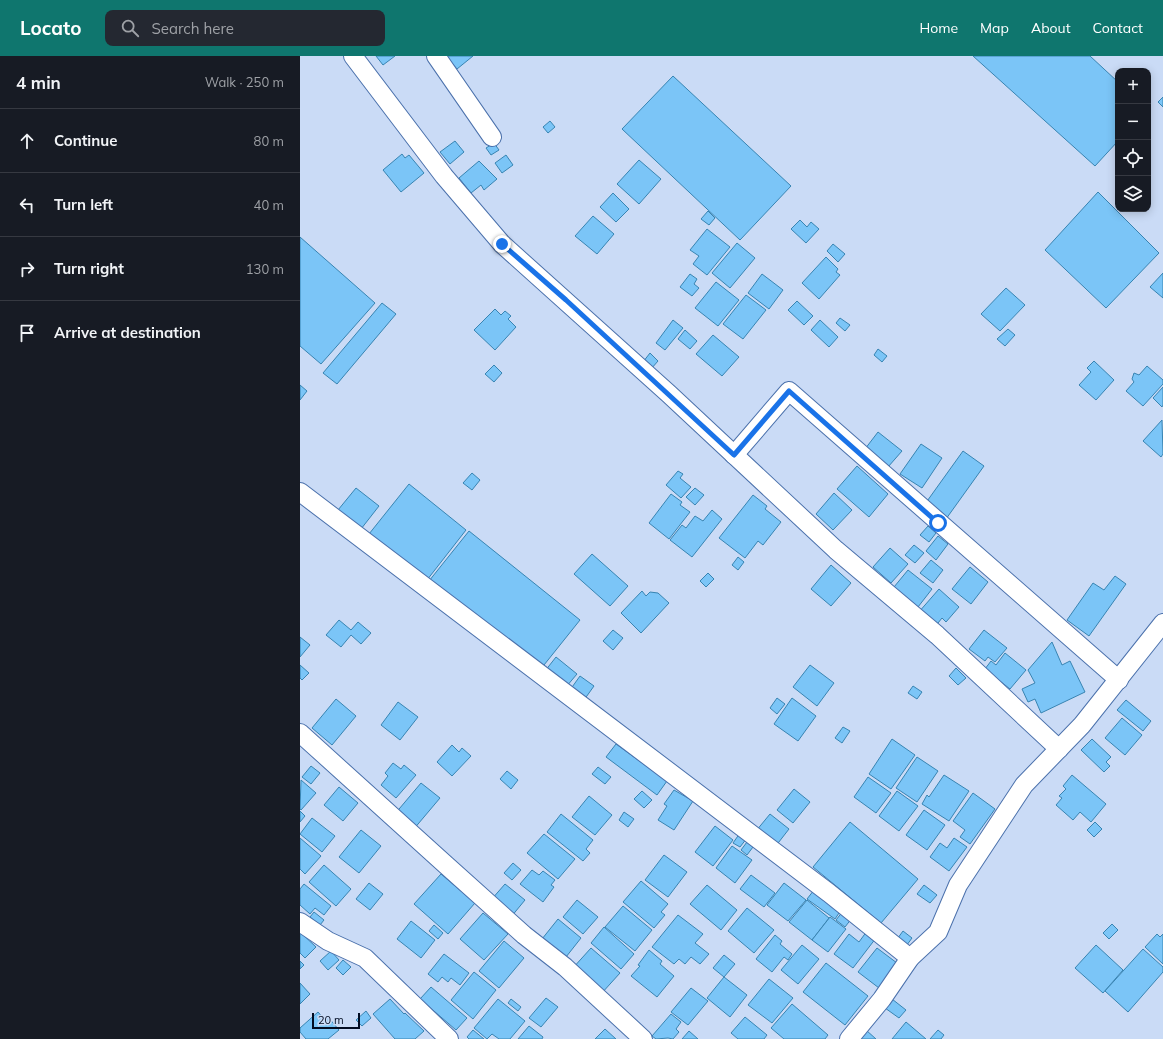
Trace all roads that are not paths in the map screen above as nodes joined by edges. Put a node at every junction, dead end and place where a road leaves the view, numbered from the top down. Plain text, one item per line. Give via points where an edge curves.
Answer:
1 (353, 56) edge
2 (436, 56) edge
3 (492, 137) dead end
4 (734, 455) junction
5 (300, 492) edge
6 (1163, 623) edge
7 (1119, 680) junction
8 (300, 733) edge
9 (1059, 749) junction
10 (300, 922) edge
11 (910, 958) junction
12 (449, 1039) edge
13 (643, 1039) edge
14 (849, 1039) edge

1 - 4 street via 444,176 502,244
2 - 3 street
4 - 7 street via 789,391
4 - 9 street via 836,550 937,635
5 - 11 street via 829,892
6 - 7 street
7 - 9 street
8 - 13 street
9 - 11 street via 1024,785 962,879 938,932
10 - 12 street via 328,941 365,958
11 - 14 street via 882,999

